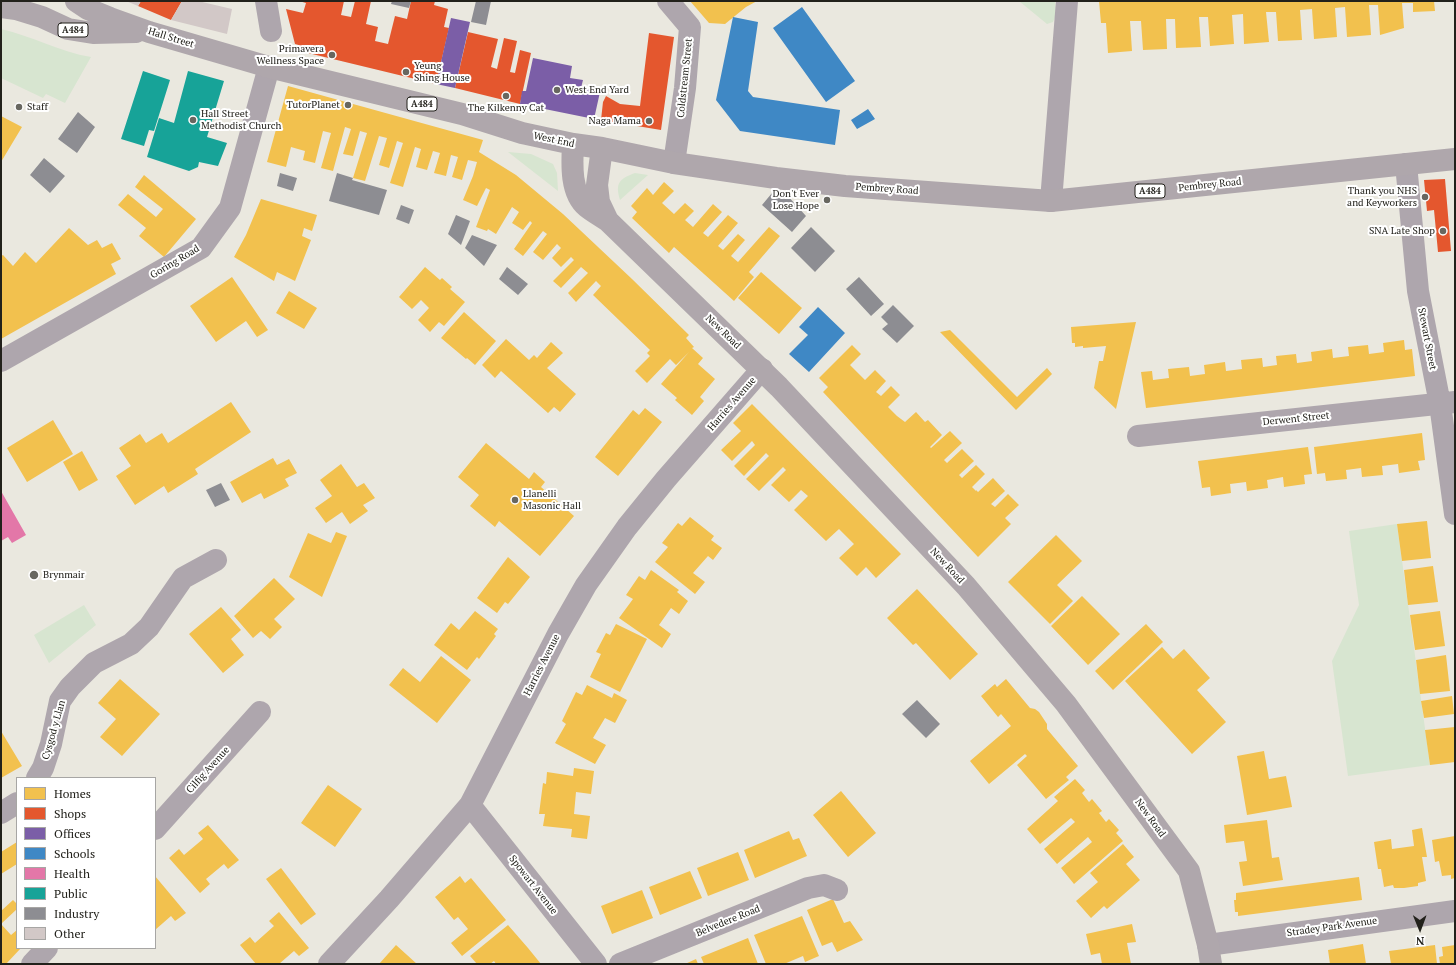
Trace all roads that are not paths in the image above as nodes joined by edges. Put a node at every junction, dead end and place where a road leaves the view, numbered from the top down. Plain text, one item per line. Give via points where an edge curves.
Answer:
1 (76, 1) edge
2 (266, 1) edge
3 (668, 1) edge
4 (1067, 1) edge
5 (1, 8) edge
6 (271, 31) dead end
7 (149, 32) junction
8 (269, 68) junction
9 (573, 144) junction
10 (602, 148) junction
11 (1455, 159) edge
12 (674, 163) junction
13 (1406, 164) junction
14 (845, 186) joint
15 (1051, 201) junction
16 (608, 220) junction
17 (1, 361) edge
18 (762, 370) junction
19 (1447, 403) edge
20 (1138, 436) dead end
21 (1455, 514) edge
22 (216, 560) dead end
23 (260, 712) dead end
24 (38, 777) edge
25 (16, 804) edge
26 (470, 805) junction
27 (1, 814) edge
28 (156, 828) edge
29 (837, 890) dead end
30 (1455, 911) edge
31 (46, 949) edge
32 (1210, 954) edge
33 (32, 964) edge
34 (329, 964) edge
35 (596, 964) edge
36 (620, 964) edge

1 - 7 main road, Hall Street / A484 via 88,9
2 - 6 street
3 - 12 street, Coldstream Street via 690,27 685,88
4 - 15 street
5 - 7 main road, A484 via 29,13 68,29 93,33
7 - 8 main road, Hall Street / A484
8 - 9 main road, West End / A484 via 462,114 522,133
8 - 17 street, Goring Road via 230,208 201,248
9 - 10 main road, West End / A484
9 - 16 main road, New Road via 573,176 576,190 585,206
10 - 12 main road, West End / A484
10 - 16 main road, New Road via 597,185 599,202
11 - 13 main road, Pembrey Road / A484
12 - 14 main road, West End / A484
13 - 15 main road, Pembrey Road / A484
13 - 19 street, Stewart Street via 1418,291
14 - 15 main road, Pembrey Road / A484
16 - 18 main road, New Road
18 - 26 street, Harries Avenue via 666,479 586,585
18 - 32 main road, New Road via 966,586 1066,704 1189,871
19 - 20 street, Derwent Street
19 - 21 street, Stewart Street
22 - 24 street, Cysgod y Llan via 183,578 149,627 131,644 94,663 70,687 60,701 52,744
23 - 28 street, Cilfig Avenue
25 - 27 street
26 - 34 street, Harries Avenue
26 - 35 street, Spowart Avenue
29 - 36 street, Belvedere Road via 824,885 808,888
30 - 32 street, Stradey Park Avenue
31 - 33 street

